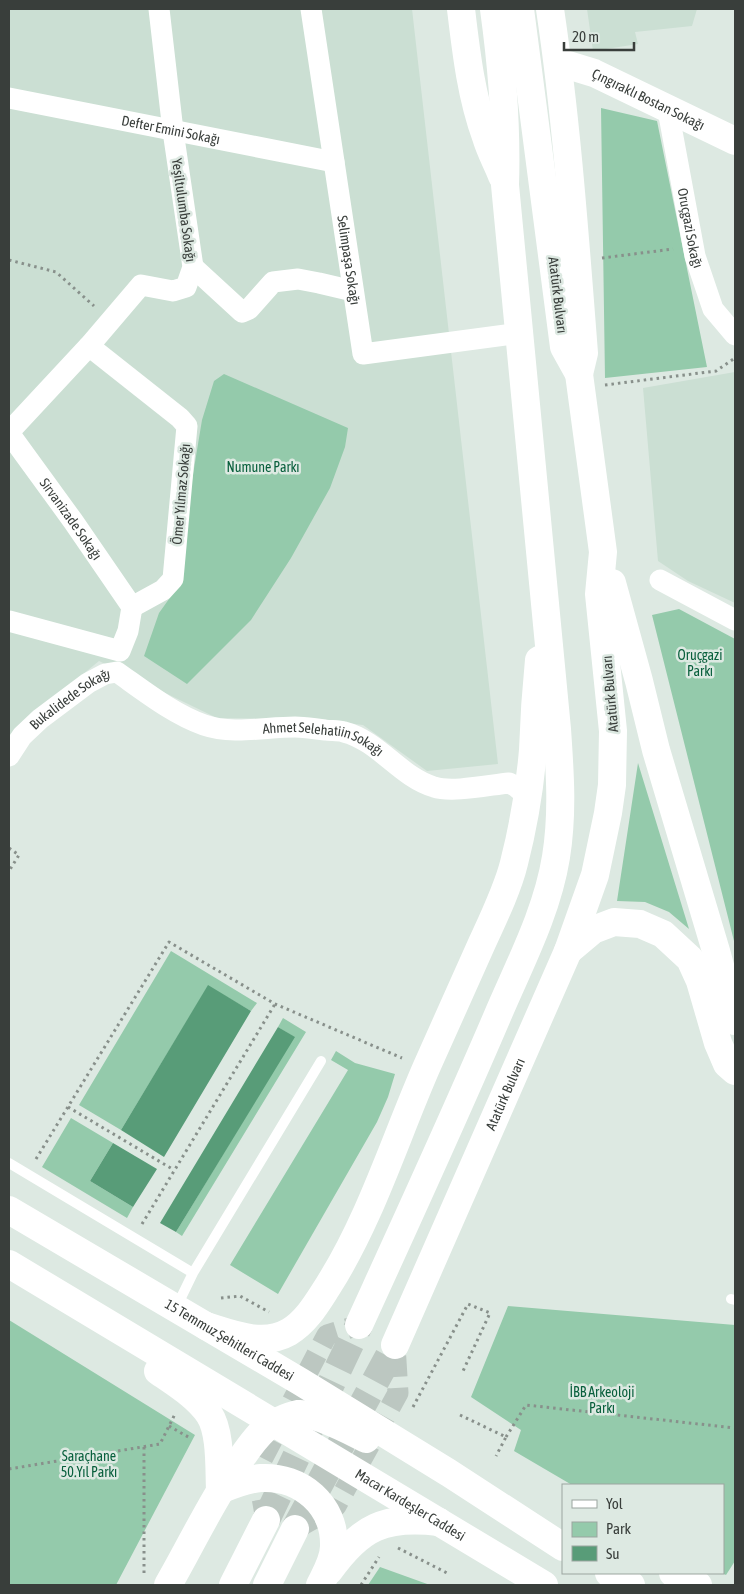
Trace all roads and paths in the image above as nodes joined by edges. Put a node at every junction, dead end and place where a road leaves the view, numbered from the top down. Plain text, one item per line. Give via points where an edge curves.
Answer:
1 (159, 9) edge
2 (312, 9) edge
3 (461, 9) edge
4 (494, 9) edge
5 (520, 9) edge
6 (550, 9) edge
7 (558, 62) junction
8 (9, 98) edge
9 (668, 110) junction
10 (173, 131) junction
11 (734, 137) edge
12 (334, 162) junction
13 (505, 185) junction
14 (694, 246) junction
15 (593, 259) dead end
16 (9, 260) edge
17 (193, 267) junction
18 (352, 291) junction
19 (109, 321) junction
20 (520, 333) junction
21 (735, 335) edge
22 (88, 346) junction
23 (735, 358) edge
24 (579, 374) junction
25 (605, 385) dead end
26 (9, 433) edge
27 (603, 552) junction
28 (660, 580) dead end
29 (132, 607) junction
30 (545, 607) junction
31 (735, 620) edge
32 (9, 621) edge
33 (117, 672) joint
34 (9, 756) edge
35 (527, 796) junction
36 (9, 848) edge
37 (9, 871) edge
38 (568, 950) junction
39 (275, 1004) junction
40 (735, 1021) edge
41 (321, 1061) dead end
42 (426, 1068) junction
43 (735, 1071) edge
44 (68, 1107) junction
45 (28, 1156) dead end
46 (9, 1163) edge
47 (174, 1170) junction
48 (9, 1210) edge
49 (133, 1238) junction
50 (9, 1264) edge
51 (193, 1273) junction
52 (221, 1298) dead end
53 (176, 1309) junction
54 (274, 1315) dead end
55 (359, 1325) dead end
56 (206, 1326) junction
57 (126, 1334) junction
58 (395, 1345) dead end
59 (463, 1372) dead end
60 (413, 1408) dead end
61 (177, 1410) dead end
62 (460, 1415) dead end
63 (275, 1424) junction
64 (169, 1426) junction
65 (735, 1428) edge
66 (506, 1437) junction
67 (194, 1440) dead end
68 (144, 1447) junction
69 (496, 1456) dead end
70 (9, 1468) edge
71 (449, 1473) junction
72 (220, 1490) junction
73 (266, 1520) tunnel mouth
74 (441, 1522) junction
75 (295, 1529) tunnel mouth
76 (561, 1545) edge
77 (397, 1548) dead end
78 (379, 1556) dead end
79 (447, 1572) dead end
80 (611, 1574) edge
81 (675, 1574) edge
82 (144, 1585) edge
83 (168, 1585) edge
84 (233, 1585) edge
85 (267, 1585) edge
86 (320, 1585) edge
87 (361, 1585) edge
88 (544, 1585) edge
89 (631, 1585) edge
90 (698, 1585) edge

1 - 10 street, Yeşiltulumba Sokağı
2 - 12 street, Selimpaşa Sokağı
3 - 13 main road via 469,67 485,137
4 - 13 main road via 507,145
5 - 24 main road, Atatürk Bulvarı via 564,347
6 - 7 main road
7 - 9 main road, Çıngıraklı Bostan Sokağı via 594,73
7 - 24 main road via 574,209 584,353
8 - 10 street, Defter Emini Sokağı
9 - 11 main road, Çıngıraklı Bostan Sokağı
9 - 14 street, Oruçgazi Sokağı
10 - 12 street, Defter Emini Sokağı
10 - 17 street, Yeşiltulumba Sokağı
12 - 18 street, Selimpaşa Sokağı
13 - 20 main road
14 - 15 path
14 - 21 street, Oruçgazi Sokağı via 714,309
16 - 19 path via 56,272
17 - 18 street via 242,312 249,309 273,282 298,279
17 - 19 street, Yeşiltulumba Sokağı via 186,287 173,290 141,285
18 - 20 street, Selimpaşa Sokağı via 363,354
19 - 22 street, Yeşiltulumba Sokağı
20 - 30 main road
22 - 26 street, Yeşiltulumba Sokağı
22 - 29 street, Ömer Yılmaz Sokağı via 188,426 173,579 163,590
23 - 25 path via 716,372
24 - 27 main road, Atatürk Bulvarı
26 - 29 street, Sirvanizade Sokağı
27 - 38 main road, Atatürk Bulvarı via 599,594 613,731 612,785 594,875
27 - 40 main road via 656,750
28 - 31 street
29 - 32 street via 120,651
30 - 35 main road
30 - 55 main road via 561,784 561,820 548,895 464,1095
33 - 34 street, Bukalidede Sokağı via 105,674 88,684 40,719 22,736
33 - 35 street, Ahmet Selehatiin Sokağı via 176,712 205,725 225,729 294,727 344,732 368,742 416,779 434,787 449,789 509,783
35 - 42 main road via 514,865 493,920
36 - 37 path via 19,855
38 - 43 main road via 593,930 614,922 640,924 663,934 690,959 700,981 718,1043 727,1064
38 - 58 main road, Atatürk Bulvarı
39 - 42 path
39 - 44 path via 169,942
39 - 47 path
41 - 51 lane
42 - 56 main road via 366,1213 337,1272 312,1311 299,1326 286,1334 269,1338 251,1339
44 - 45 path via 35,1160
44 - 47 path
46 - 49 lane
47 - 49 path
48 - 53 main road, 15 Temmuz Şehitleri Caddesi
49 - 51 lane
50 - 57 main road
51 - 53 lane
52 - 54 path via 240,1296
53 - 56 main road, 15 Temmuz Şehitleri Caddesi
56 - 71 main road, 15 Temmuz Şehitleri Caddesi
57 - 63 main road
57 - 72 main road via 158,1371 200,1403 209,1414 216,1430
59 - 60 path via 490,1312 468,1304
61 - 64 path
62 - 66 path
63 - 71 main road via 300,1414 315,1416 345,1428 422,1470
63 - 72 main road via 265,1429 252,1444
63 - 74 main road, Macar Kardeşler Caddesi
64 - 67 path
64 - 68 path via 160,1444
65 - 66 path via 526,1405
66 - 69 path
68 - 70 path
68 - 82 path
71 - 76 main road
72 - 83 main road
72 - 86 main road via 248,1480 273,1478 297,1485 317,1498 333,1528 334,1546 332,1559
73 - 84 main road
74 - 86 main road via 406,1520 375,1527 351,1544
74 - 88 main road, Macar Kardeşler Caddesi
75 - 85 main road
77 - 79 path
78 - 87 path
80 - 89 main road
81 - 90 main road

